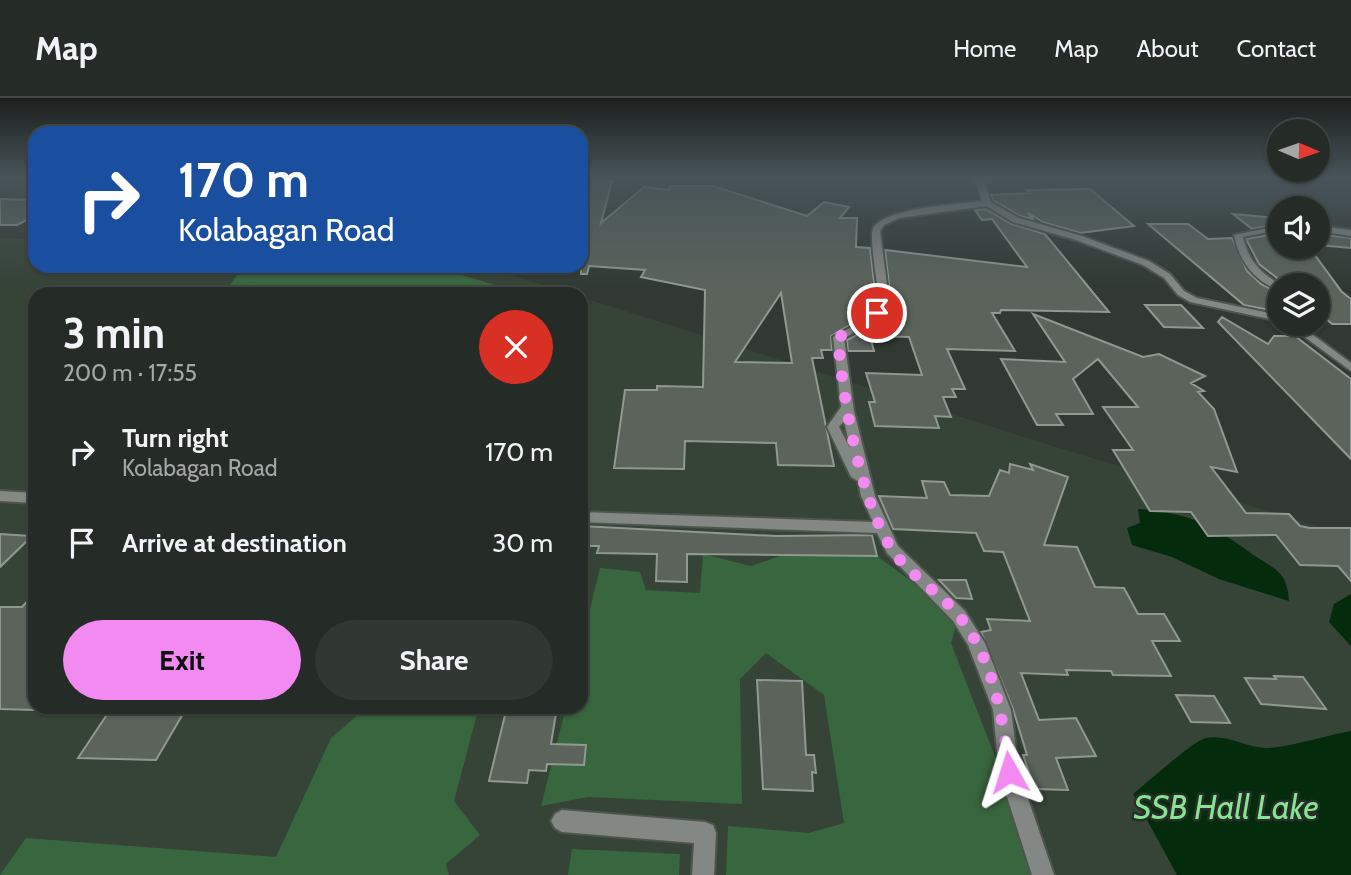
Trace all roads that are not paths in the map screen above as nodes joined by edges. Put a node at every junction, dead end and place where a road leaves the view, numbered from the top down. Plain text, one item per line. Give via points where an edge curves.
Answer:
1 (916, 213) edge
2 (1005, 213) edge
3 (1267, 230) edge
4 (1330, 230) edge
5 (1351, 233) edge
6 (1267, 281) edge
7 (1267, 315) edge
8 (1308, 336) edge
9 (1351, 368) edge
10 (0, 496) edge
11 (28, 498) edge
12 (588, 517) edge
13 (883, 528) junction
14 (562, 821) dead end
15 (703, 875) edge
16 (1043, 875) edge

1 - 13 street via 881,223 875,243 884,300 868,323 838,337 868,496
2 - 7 street via 1146,263 1194,300
3 - 6 street via 1238,234 1244,259
4 - 5 street
8 - 9 street
10 - 11 street
12 - 13 street
13 - 16 street via 892,549 959,616 976,643 1002,710 1009,772
14 - 15 street via 705,834

